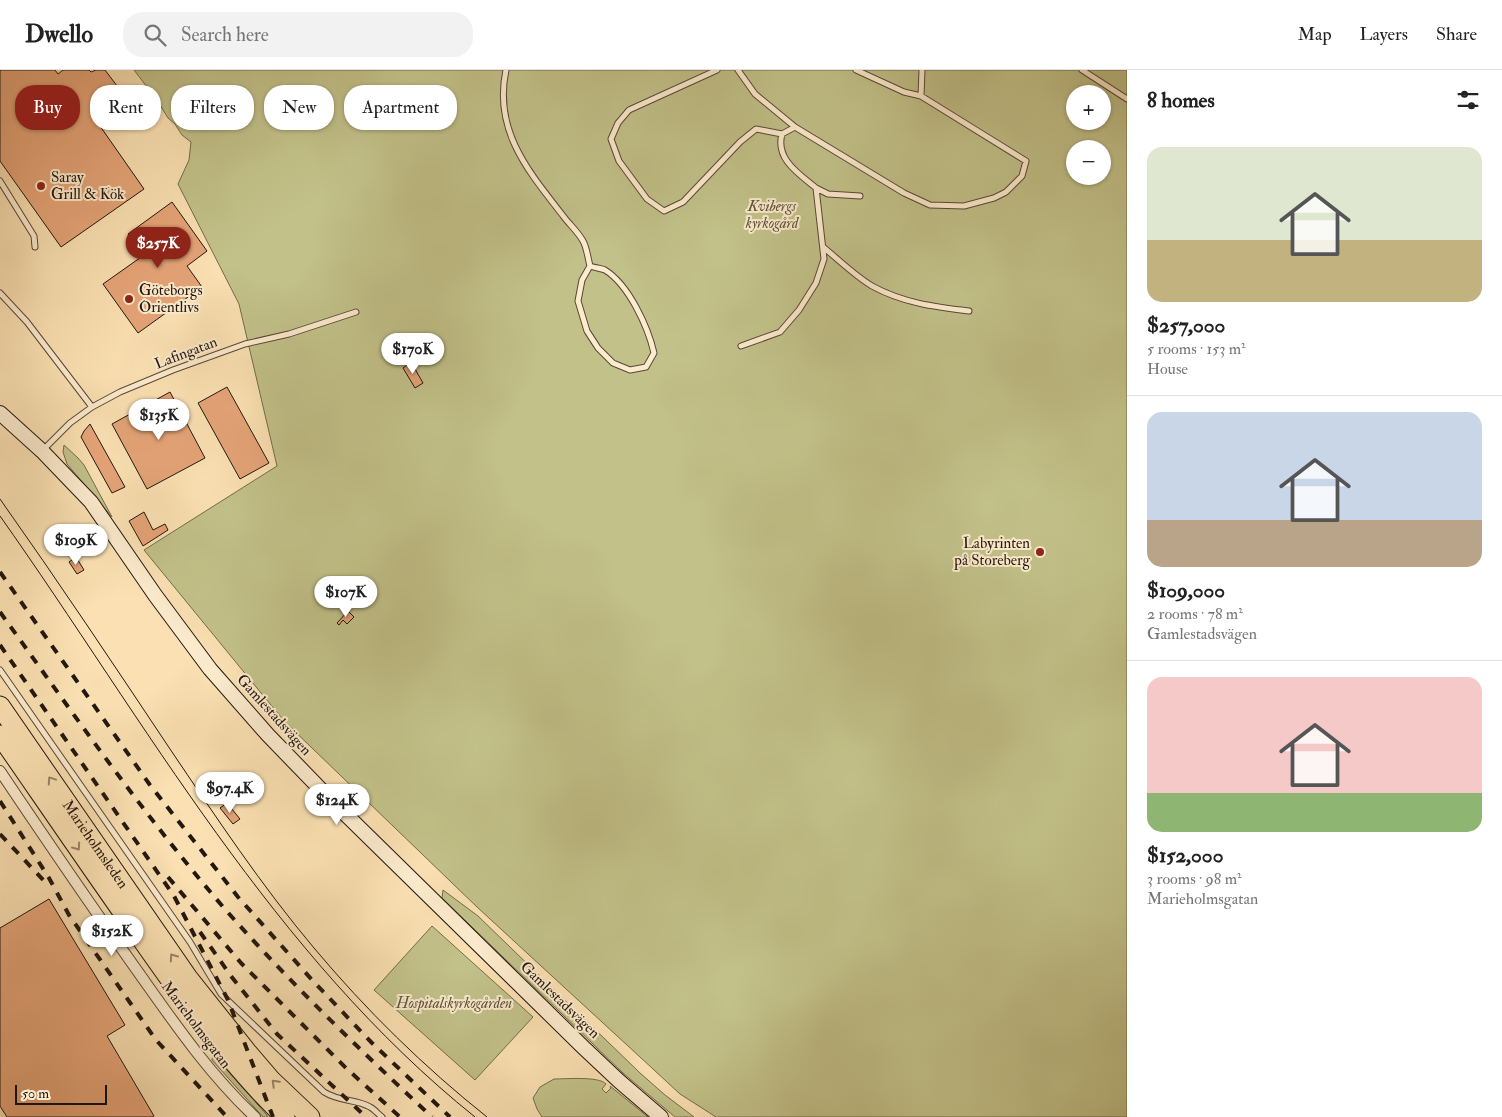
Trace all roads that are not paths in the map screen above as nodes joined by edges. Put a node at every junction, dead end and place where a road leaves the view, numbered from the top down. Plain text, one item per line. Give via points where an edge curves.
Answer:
1 (506, 70) edge
2 (717, 70) edge
3 (738, 70) edge
4 (856, 70) edge
5 (922, 70) edge
6 (1082, 70) edge
7 (921, 96) junction
8 (1127, 99) edge
9 (795, 127) junction
10 (782, 134) junction
11 (0, 181) edge
12 (816, 188) junction
13 (860, 196) dead end
14 (35, 246) dead end
15 (823, 247) junction
16 (590, 266) junction
17 (0, 293) edge
18 (969, 311) dead end
19 (356, 312) dead end
20 (742, 346) dead end
21 (92, 407) junction
22 (0, 413) edge
23 (42, 451) junction
24 (107, 525) junction
25 (77, 552) dead end
26 (0, 670) edge
27 (0, 706) edge
28 (0, 735) edge
29 (0, 772) edge
30 (256, 1117) edge
31 (285, 1117) edge
32 (310, 1117) edge
33 (382, 1117) edge
34 (661, 1117) edge

1 - 16 lane via 503,87 505,116 513,143 534,178 583,242
2 - 10 lane via 629,110 618,123 611,139 619,160 647,199 664,211 683,202 756,129
3 - 9 lane via 755,94
4 - 7 lane via 904,92
5 - 7 lane
6 - 8 lane
7 - 9 lane via 1026,161 1022,176 1006,192 994,198 964,206 930,204
9 - 10 lane
10 - 12 lane via 779,143 782,154 794,171
11 - 14 lane via 34,236
12 - 13 lane via 828,194
12 - 15 lane
15 - 18 lane via 870,285 896,298 932,307
15 - 20 lane via 824,260 816,283 799,310 780,332
16 - 16 lane via 582,280 578,301 587,331 613,363 630,370 646,367 654,353 636,306 617,281 604,270
17 - 21 lane via 28,322
19 - 21 lane, Lafingatan via 188,364
21 - 23 lane, Lafingatan via 70,423
22 - 23 street, Gamlestadsvägen
23 - 24 street, Gamlestadsvägen via 91,502
24 - 25 lane via 84,542
24 - 34 street, Gamlestadsvägen via 210,669 268,736 591,1054
26 - 33 lane via 190,942 221,994 324,1092 341,1100 370,1106
32 -> 27 highway, Marieholmsleden via 271,1080 188,978
28 -> 31 highway, Marieholmsleden via 201,1022 246,1078
29 - 30 street, Marieholmsgatan via 198,1056

